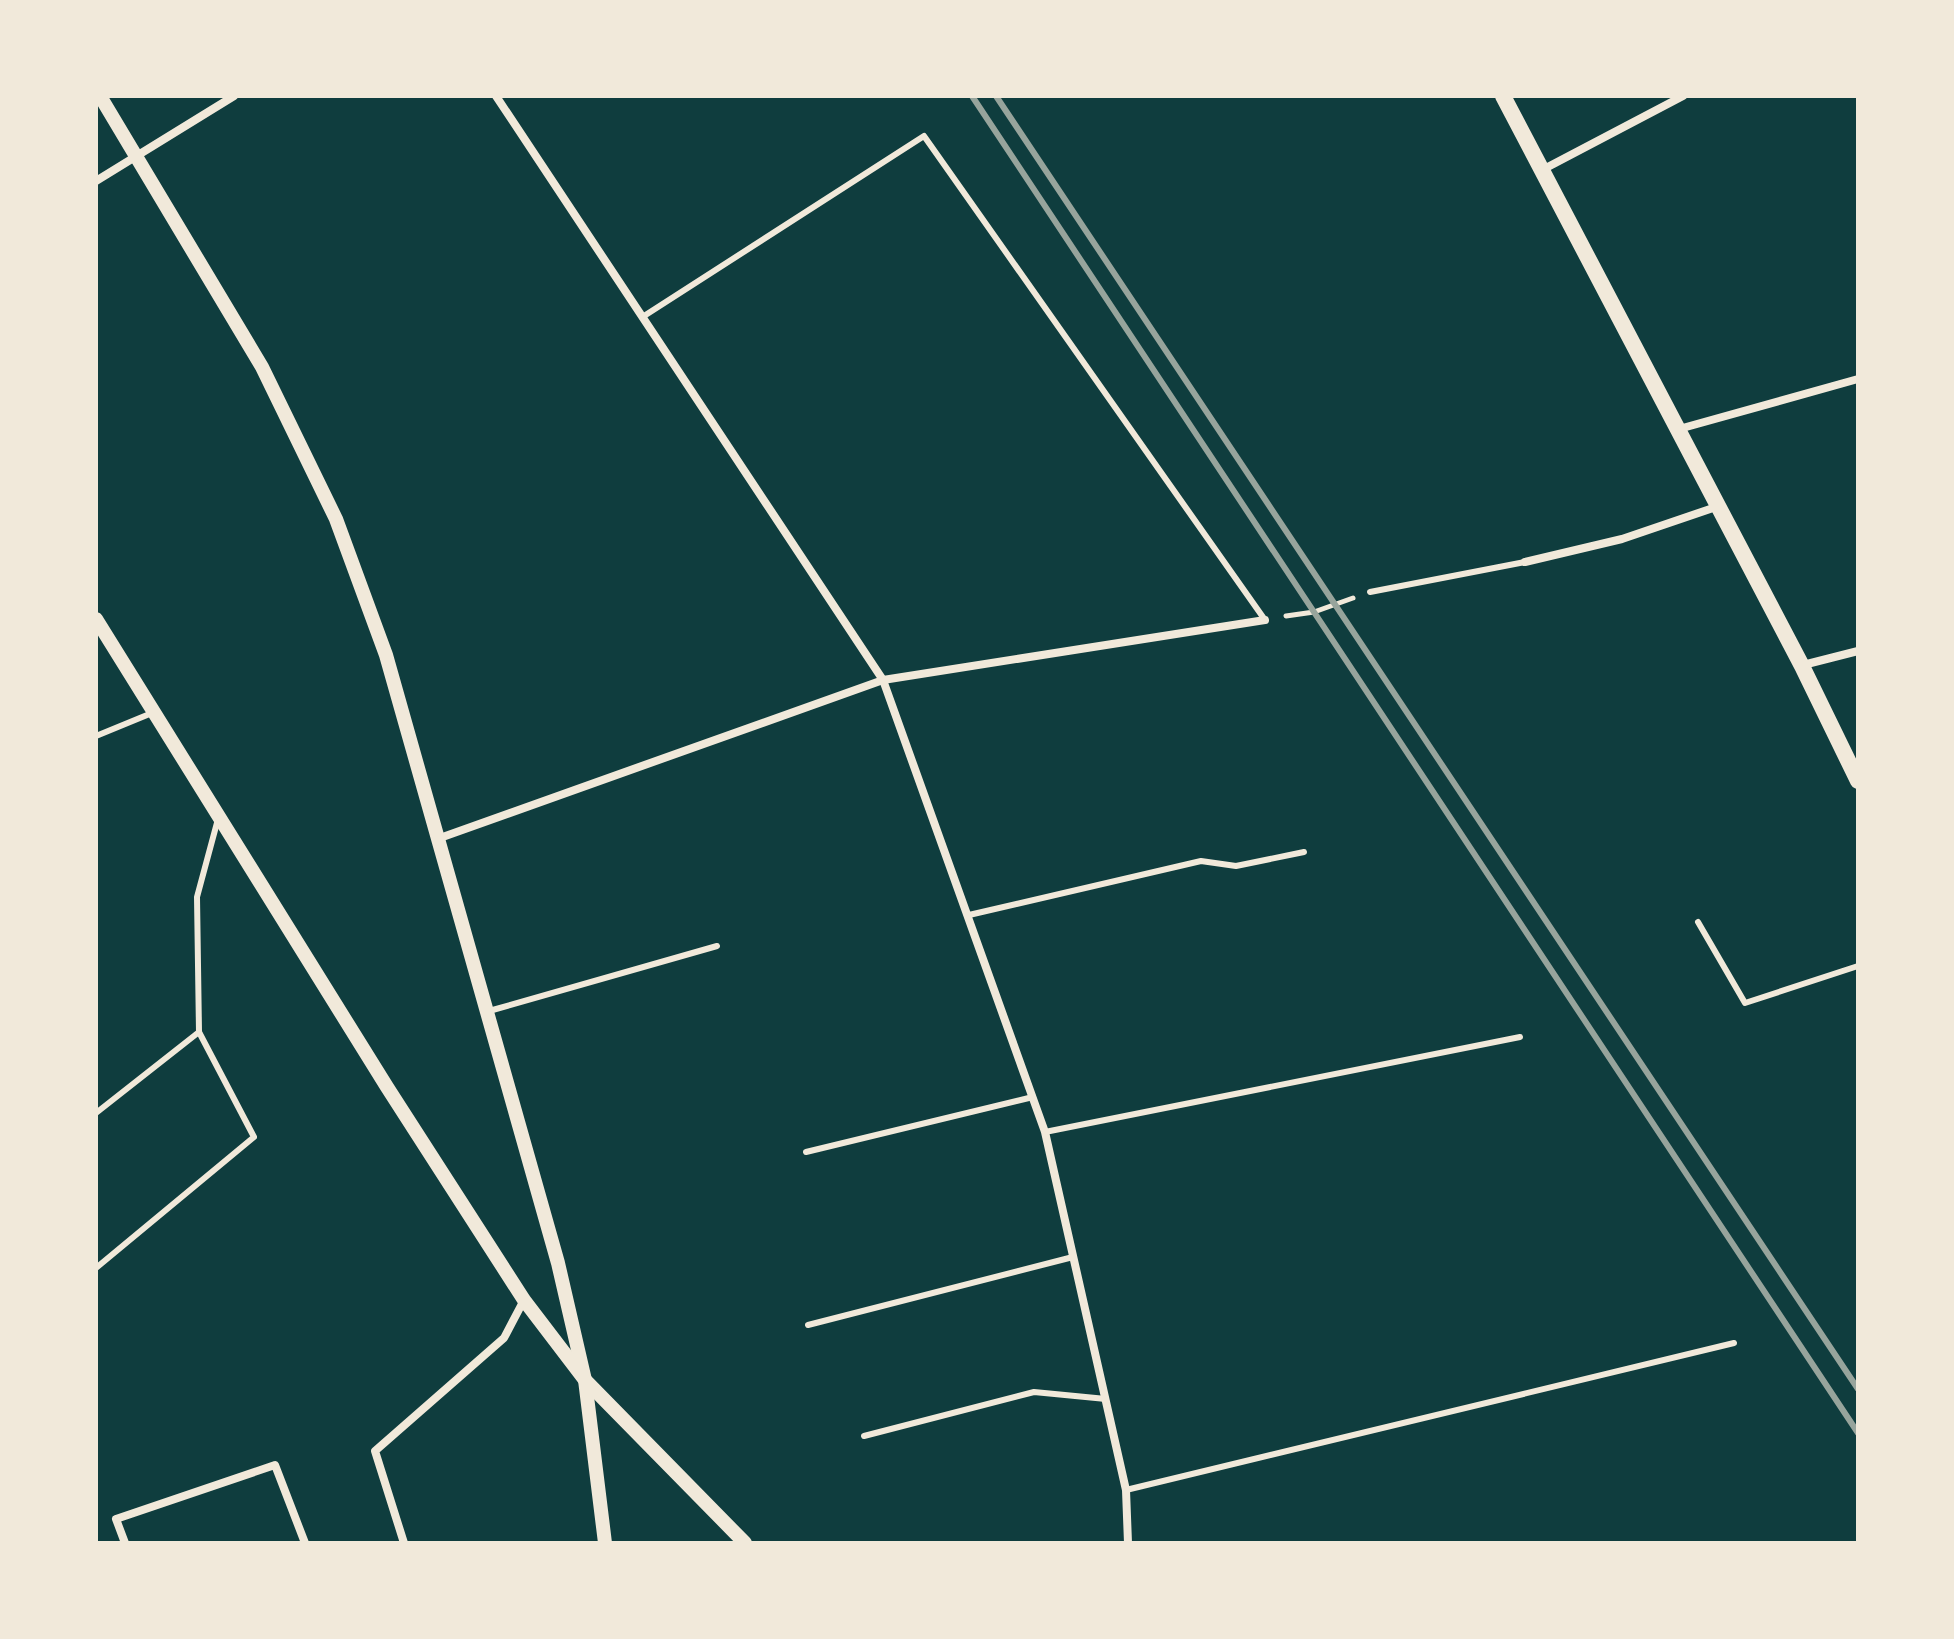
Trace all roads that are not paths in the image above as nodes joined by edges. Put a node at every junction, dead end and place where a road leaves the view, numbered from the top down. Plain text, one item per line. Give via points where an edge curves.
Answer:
1 (100, 96) edge
2 (234, 96) edge
3 (496, 96) edge
4 (1503, 96) edge
5 (1683, 96) edge
6 (136, 156) junction
7 (1542, 170) junction
8 (96, 181) edge
9 (644, 316) junction
10 (1858, 379) edge
11 (1679, 429) junction
12 (1719, 506) junction
13 (1525, 562) joint
14 (1370, 592) road end
15 (96, 619) edge
16 (1265, 620) joint
17 (1858, 651) edge
18 (1802, 666) junction
19 (883, 680) junction
20 (154, 712) junction
21 (96, 736) edge
22 (1858, 781) edge
23 (219, 816) junction
24 (436, 840) junction
25 (1304, 852) dead end
26 (969, 915) junction
27 (1698, 922) dead end
28 (717, 946) dead end
29 (1858, 966) edge
30 (486, 1012) junction
31 (199, 1032) junction
32 (1520, 1037) dead end
33 (1033, 1097) junction
34 (96, 1113) edge
35 (1045, 1132) junction
36 (806, 1152) dead end
37 (1073, 1257) junction
38 (96, 1268) edge
39 (524, 1300) junction
40 (808, 1325) dead end
41 (1734, 1343) dead end
42 (585, 1380) junction
43 (1106, 1399) junction
44 (864, 1436) dead end
45 (1126, 1490) junction
46 (125, 1543) edge
47 (305, 1543) edge
48 (404, 1543) edge
49 (605, 1543) edge
50 (745, 1543) edge
51 (1128, 1543) edge

1 - 6 street
2 - 6 street
3 - 9 street
4 - 7 main road
5 - 7 street
6 - 8 street
6 - 24 street via 262,367 336,519 386,655
7 - 11 main road
9 - 16 lane via 924,136
9 - 19 street
10 - 11 street
11 - 12 main road
12 - 13 street via 1622,539
12 - 18 main road
13 - 14 lane
15 - 20 street
16 - 19 street
17 - 18 street
18 - 22 main road
19 - 24 street
19 - 26 street
20 - 21 lane
20 - 23 street
23 - 31 lane via 197,897
23 - 39 street
24 - 30 street
25 - 26 lane via 1236,866 1201,861
26 - 33 street
27 - 29 lane via 1745,1003
28 - 30 lane
30 - 42 street via 558,1263
31 - 34 lane
31 - 38 lane via 254,1137
32 - 35 lane
33 - 35 street
33 - 36 lane
35 - 37 street
37 - 40 lane
37 - 43 street
39 - 42 street
39 - 48 street via 504,1338 375,1451
41 - 45 lane
42 - 49 street
42 - 50 street
43 - 44 lane via 1034,1392
43 - 45 street
45 - 51 street
46 - 47 street via 116,1519 275,1465

